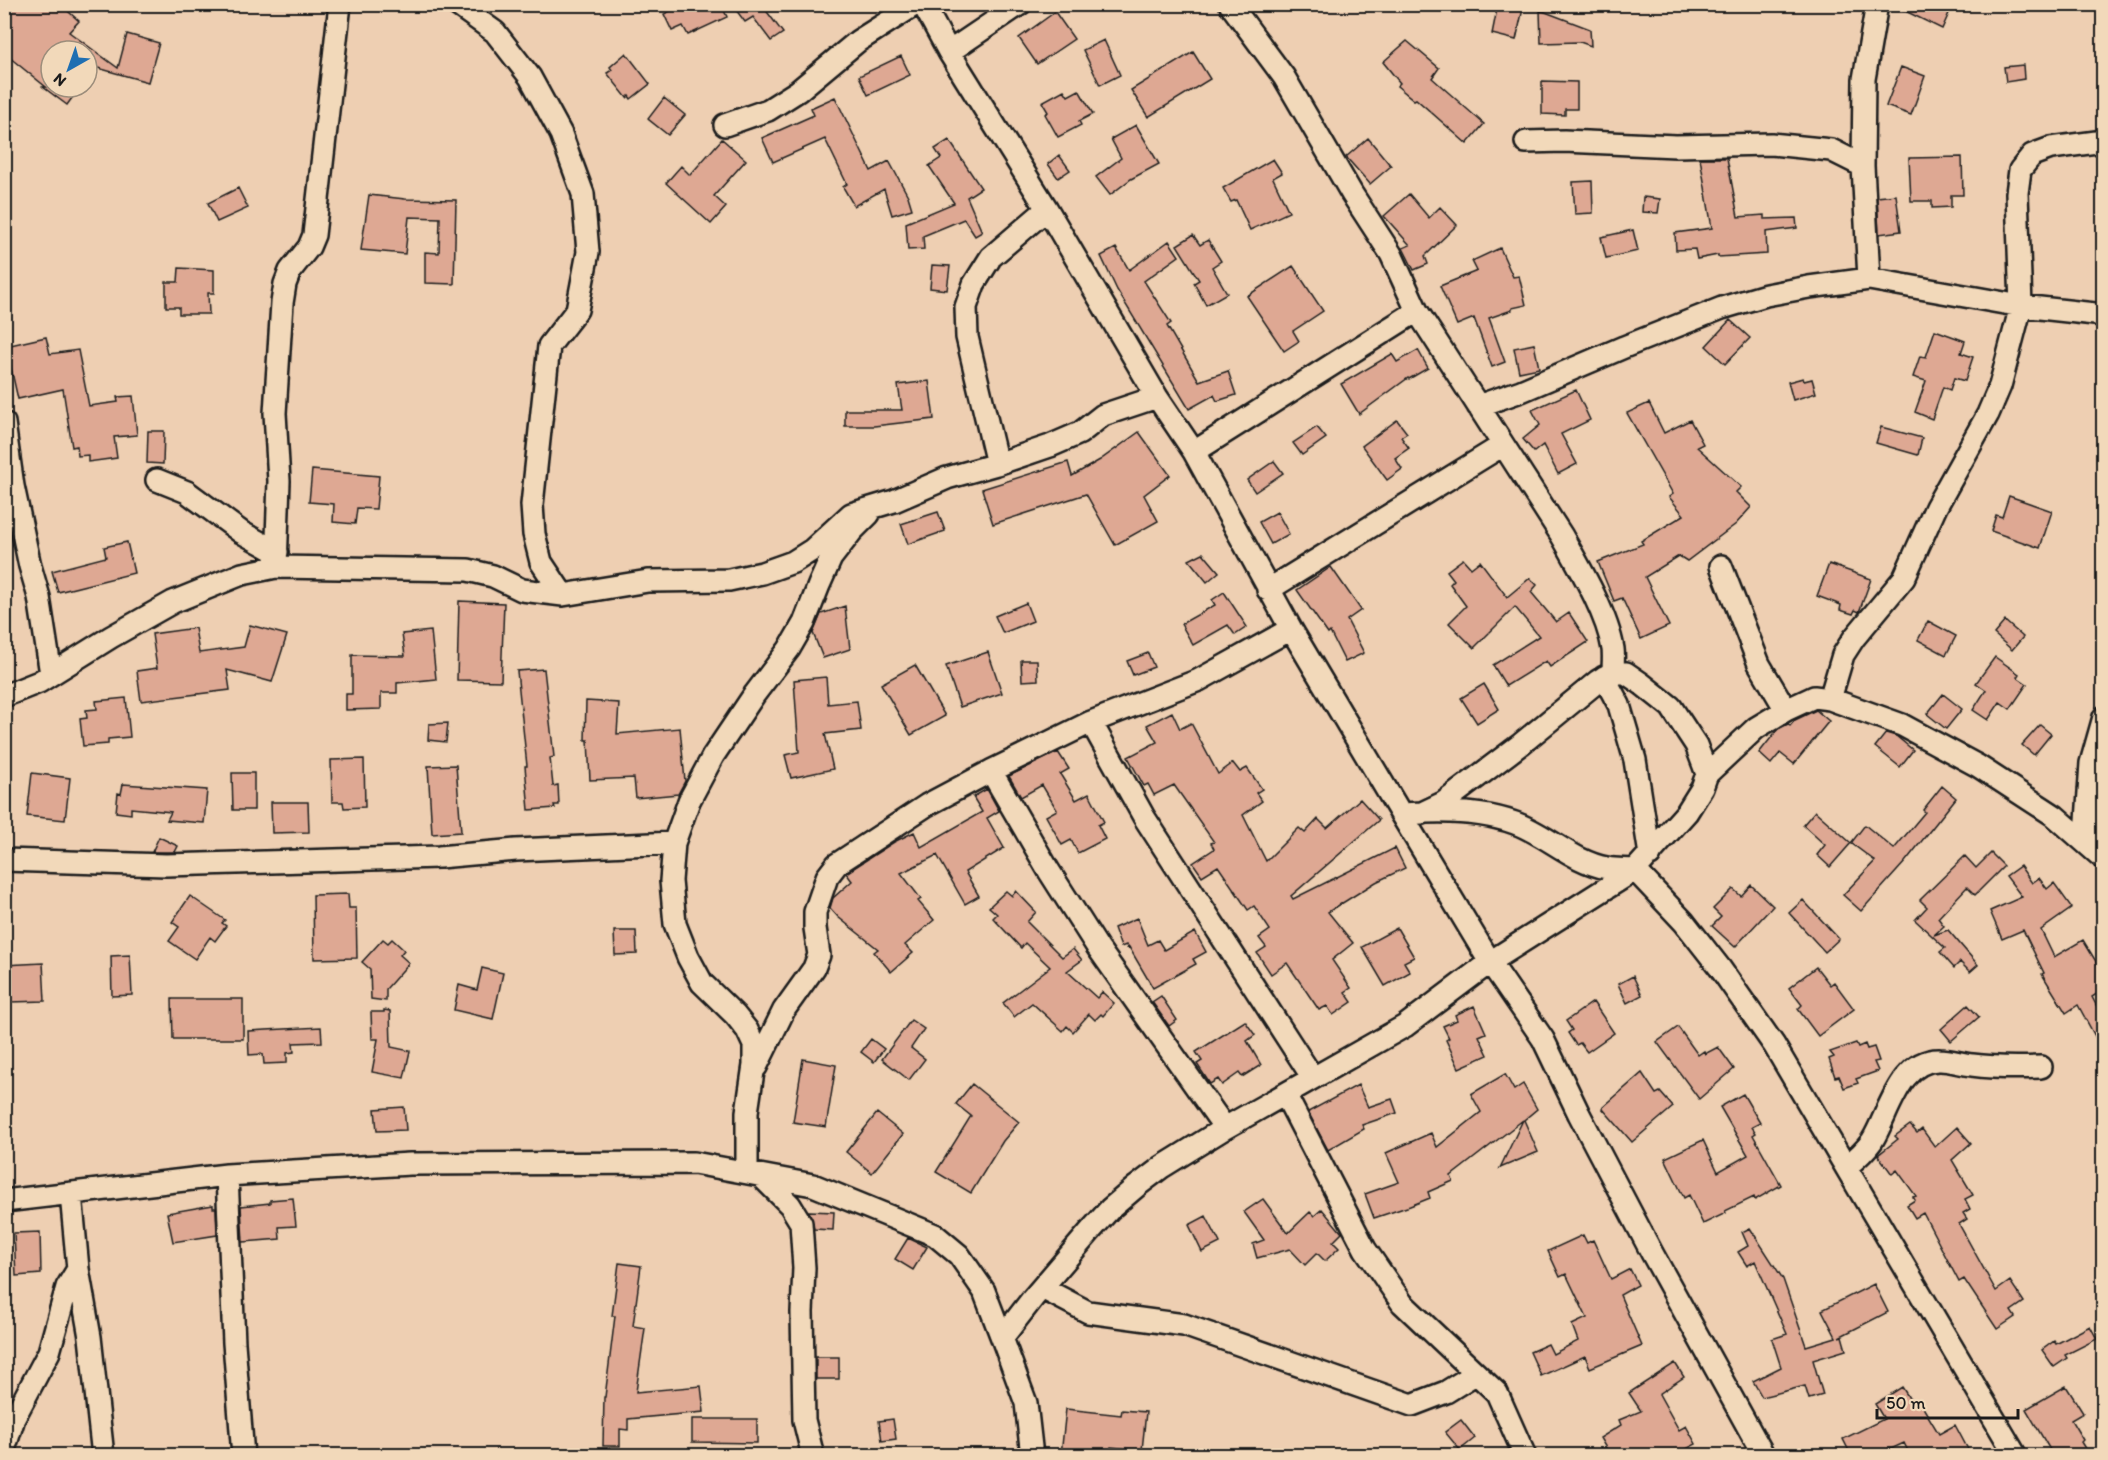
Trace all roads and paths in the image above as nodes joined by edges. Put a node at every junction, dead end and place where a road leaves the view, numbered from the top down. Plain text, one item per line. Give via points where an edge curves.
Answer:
1 (340, 4) edge
2 (456, 4) edge
3 (916, 4) edge
4 (922, 4) edge
5 (1020, 4) edge
6 (1230, 4) edge
7 (1877, 4) edge
8 (949, 52) junction
9 (725, 125) dead end
10 (2103, 141) edge
11 (1526, 142) dead end
12 (1863, 166) junction
13 (1047, 209) junction
14 (1869, 279) junction
15 (2020, 306) junction
16 (1417, 311) junction
17 (2103, 315) edge
18 (1157, 397) junction
19 (1478, 406) junction
20 (4, 423) edge
21 (1503, 445) junction
22 (1194, 452) junction
23 (997, 465) junction
24 (157, 480) dead end
25 (876, 507) junction
26 (276, 560) junction
27 (1721, 566) dead end
28 (1268, 590) junction
29 (563, 595) junction
30 (1291, 629) junction
31 (51, 674) junction
32 (1609, 675) junction
33 (4, 696) edge
34 (1830, 699) junction
35 (1786, 710) junction
36 (2103, 717) edge
37 (1090, 722) junction
38 (991, 771) junction
39 (1707, 774) junction
40 (1412, 813) junction
41 (674, 843) junction
42 (1650, 855) junction
43 (2099, 855) edge
44 (4, 860) edge
45 (1635, 870) junction
46 (1490, 962) junction
47 (2041, 1067) dead end
48 (752, 1073) junction
49 (1312, 1078) junction
50 (1285, 1094) junction
51 (1225, 1128) junction
52 (1846, 1167) junction
53 (754, 1174) junction
54 (227, 1175) junction
55 (71, 1194) junction
56 (4, 1201) edge
57 (78, 1269) junction
58 (1042, 1288) junction
59 (1002, 1338) junction
60 (1475, 1374) junction
61 (4, 1450) edge
62 (103, 1455) edge
63 (243, 1455) edge
64 (813, 1455) edge
65 (1032, 1455) edge
66 (1525, 1455) edge
67 (1764, 1455) edge
68 (2016, 1455) edge

1 - 26 street via 314,235 290,271 282,303 275,413 279,481
2 - 29 street via 495,32 530,77 561,134 583,194 588,252 577,310 549,346 531,505 541,562
3 - 9 street via 858,41 778,104
4 - 8 street
5 - 8 street
6 - 16 street via 1284,77 1391,254
7 - 12 street via 1864,79
8 - 13 street
10 - 15 street via 2051,148 2032,155 2020,170
11 - 12 street via 1771,144 1831,150
12 - 14 street
13 - 18 street
13 - 23 street via 991,257 974,284 966,307 967,337
14 - 15 street
14 - 19 street via 1766,295 1722,308
15 - 17 street
15 - 34 street via 2000,386 1988,414 1936,507 1904,578 1843,655
16 - 19 street
16 - 22 street
18 - 22 street
18 - 23 street via 1102,415 1080,433
19 - 21 street
20 - 31 street
21 - 28 street
21 - 32 street via 1582,572 1613,648
22 - 28 street
23 - 25 street via 947,478
24 - 26 street via 187,492
25 - 29 street via 851,514 812,550 762,573 729,580 648,581
25 - 41 street via 831,558 789,649 713,756 689,801
26 - 29 street via 468,570 493,576 522,590
26 - 31 street via 172,602
27 - 35 street via 1759,664
28 - 30 street
30 - 37 street via 1199,680
30 - 40 street
31 - 33 street
32 - 39 street via 1626,673 1671,707 1696,745
32 - 40 street via 1472,782 1443,802
32 - 42 street via 1635,760
34 - 35 street via 1814,697
34 - 43 street via 1902,725 1978,766 2055,816
35 - 39 street via 1756,728
36 - 43 street via 2091,763 2087,821
37 - 38 street
37 - 49 street via 1144,817
38 - 48 street via 912,815 837,864 827,877 815,912 819,955 814,968 784,1010
38 - 51 street via 1098,948
39 - 42 street via 1687,812
40 - 45 street via 1475,813 1516,823 1582,859 1606,868
40 - 46 street
41 - 44 street via 439,857 166,865
41 - 48 street via 671,881 675,924 702,983 747,1030 754,1045
42 - 45 street
45 - 46 street
45 - 52 street via 1720,968 1774,1045
46 - 49 street via 1405,1026
46 - 67 street via 1544,1039 1652,1253
47 - 52 street via 1922,1062 1906,1077 1873,1139
48 - 53 street via 747,1112
49 - 50 street
50 - 51 street
50 - 60 street via 1365,1249 1383,1276 1402,1303
51 - 58 street via 1137,1186 1098,1222
52 - 68 street
53 - 54 street via 694,1163 410,1164
53 - 59 street via 813,1185 935,1235 959,1255 978,1282
53 - 64 street via 790,1205 801,1223 804,1419
54 - 55 street
54 - 63 street
55 - 56 street
55 - 57 street
57 - 61 street via 67,1287 50,1352 14,1418
57 - 62 street
58 - 59 street
58 - 60 street via 1088,1312 1184,1325 1412,1405 1446,1392
59 - 65 street via 1026,1403
60 - 66 street via 1497,1393

